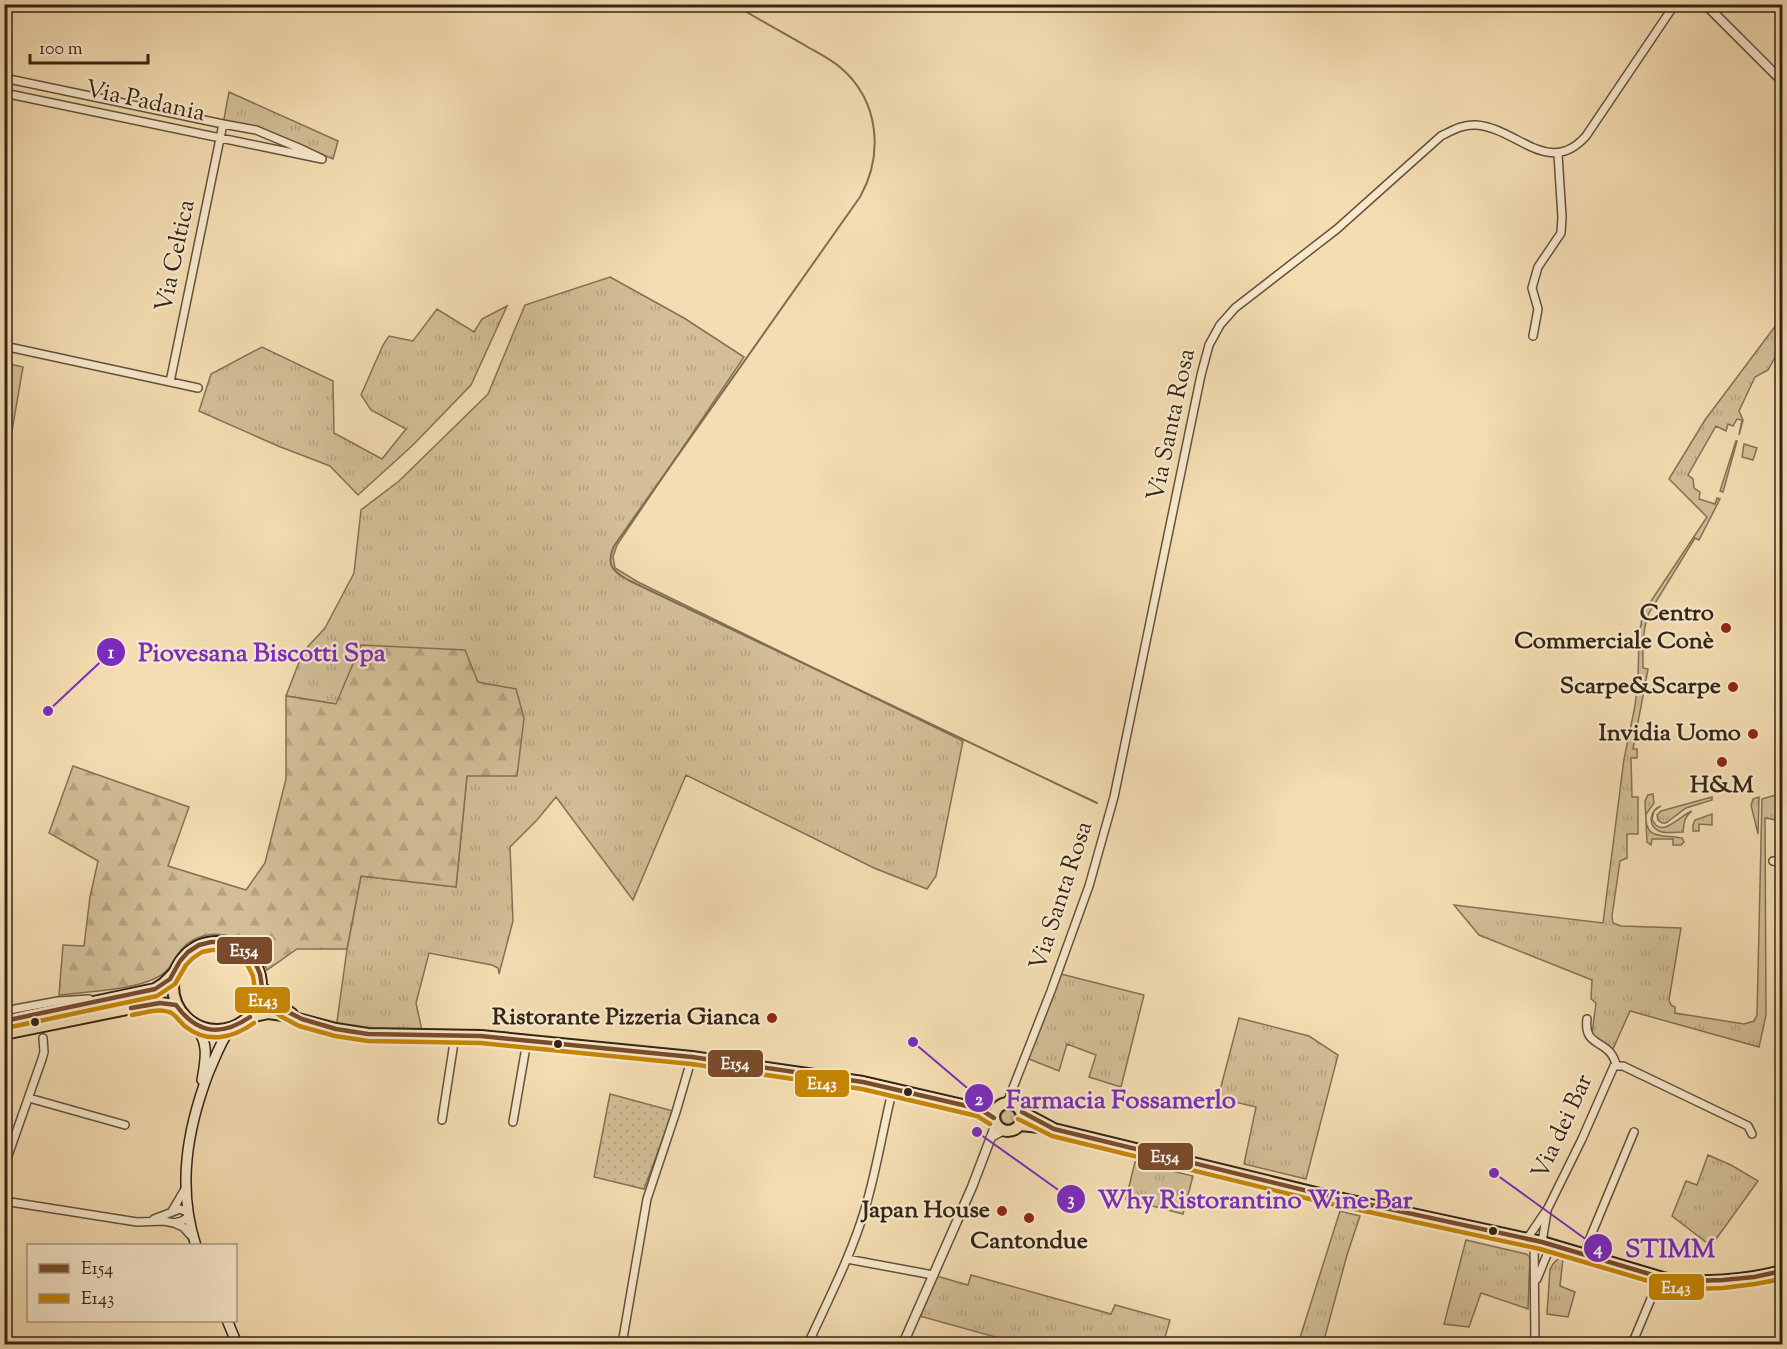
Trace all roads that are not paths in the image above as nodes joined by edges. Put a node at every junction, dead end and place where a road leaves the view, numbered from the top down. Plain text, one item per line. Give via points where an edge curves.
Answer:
1 (1675, 4) edge
2 (1705, 4) edge
3 (4, 78) edge
4 (1782, 81) edge
5 (54, 88) junction
6 (4, 93) edge
7 (50, 102) junction
8 (223, 124) junction
9 (221, 138) junction
10 (1558, 154) junction
11 (1533, 336) dead end
12 (4, 346) edge
13 (170, 382) junction
14 (198, 388) dead end
15 (1773, 861) dead end
16 (1782, 863) edge
17 (174, 973) junction
18 (262, 987) junction
19 (109, 999) junction
20 (176, 1005) junction
21 (4, 1011) edge
22 (250, 1017) junction
23 (303, 1019) junction
24 (1587, 1019) dead end
25 (4, 1021) edge
26 (192, 1023) junction
27 (230, 1029) junction
28 (4, 1035) edge
29 (455, 1036) junction
30 (43, 1038) dead end
31 (527, 1041) junction
32 (692, 1057) junction
33 (1616, 1065) junction
34 (893, 1088) junction
35 (200, 1097) junction
36 (29, 1098) junction
37 (1010, 1103) junction
38 (1022, 1112) junction
39 (442, 1120) dead end
40 (998, 1121) junction
41 (513, 1122) dead end
42 (125, 1125) dead end
43 (1020, 1125) junction
44 (1051, 1128) junction
45 (1634, 1132) dead end
46 (1752, 1134) dead end
47 (4, 1167) edge
48 (185, 1189) junction
49 (4, 1201) edge
50 (1548, 1208) junction
51 (172, 1211) junction
52 (187, 1214) junction
53 (146, 1222) junction
54 (174, 1223) junction
55 (195, 1242) edge
56 (1539, 1242) junction
57 (1584, 1254) junction
58 (847, 1259) junction
59 (1782, 1271) edge
60 (933, 1275) junction
61 (1768, 1275) junction
62 (1782, 1276) edge
63 (1663, 1278) junction
64 (1535, 1284) junction
65 (228, 1322) edge
66 (237, 1344) edge
67 (622, 1344) edge
68 (808, 1344) edge
69 (903, 1344) edge
70 (1535, 1344) edge
71 (1632, 1344) edge

1 - 10 street via 1579,145
2 - 4 street
3 - 5 street, Via Padania
5 - 7 street
5 - 8 street, Via Padania
6 - 7 street, Via Padania
7 - 9 street, Via Padania
8 - 9 street, Via Padania
8 - 9 street via 256,130 325,160
9 - 13 street, Via Celtica
10 - 11 street via 1561,233 1538,267 1532,288 1538,309
10 - 37 street, Via Santa Rosa via 1547,153 1488,127 1475,125 1452,130 1337,229 1235,308 1220,325 1209,345 1201,375 1114,797 1089,886 1012,1087
12 - 13 street
13 - 14 street
15 - 16 street
17 - 18 main road via 184,957 199,945 224,942 247,952 255,962
17 - 19 main road via 155,989
17 - 20 main road
18 - 22 main road
18 - 23 main road via 273,1001
19 - 21 street via 58,1001
19 - 25 main road
20 - 26 main road
20 - 28 main road via 147,1005
22 - 23 main road via 268,1013
22 - 27 main road
23 - 29 main road via 368,1034
24 - 33 street, Via dei Bar via 1589,1036 1610,1051
26 - 27 main road via 217,1031
26 - 35 main road via 199,1028 206,1050
27 - 35 main road
29 - 31 main road
29 - 39 street
30 - 36 street via 44,1052
31 - 32 main road
31 - 41 street
32 - 34 main road
32 - 67 street via 647,1199
33 - 46 street, Via dei Bar via 1748,1126
33 - 50 street, Via dei Bar
34 - 40 main road via 980,1109
34 - 58 street via 865,1210
35 - 48 main road via 187,1154
36 - 42 street
36 - 47 street
37 - 38 main road
37 - 40 main road via 999,1106
38 - 43 main road
38 - 44 main road
40 - 43 main road via 1012,1130
40 - 60 street
43 - 44 main road
44 - 56 main road via 1320,1194
45 - 57 street
48 - 51 street
48 - 52 main road
49 - 53 street
50 - 56 street, Via dei Bar
50 - 56 street, Via dei Bar
51 - 52 street via 180,1209
51 - 53 street
52 - 54 street
52 - 55 main road
53 - 54 street
54 - 55 street via 183,1227
56 - 57 main road
56 - 64 street
56 - 64 street
57 - 63 main road
58 - 60 street
58 - 68 street
59 - 61 main road
60 - 69 street
61 - 62 main road
61 - 63 main road via 1691,1281
63 - 71 street
64 - 70 street
65 - 66 main road

